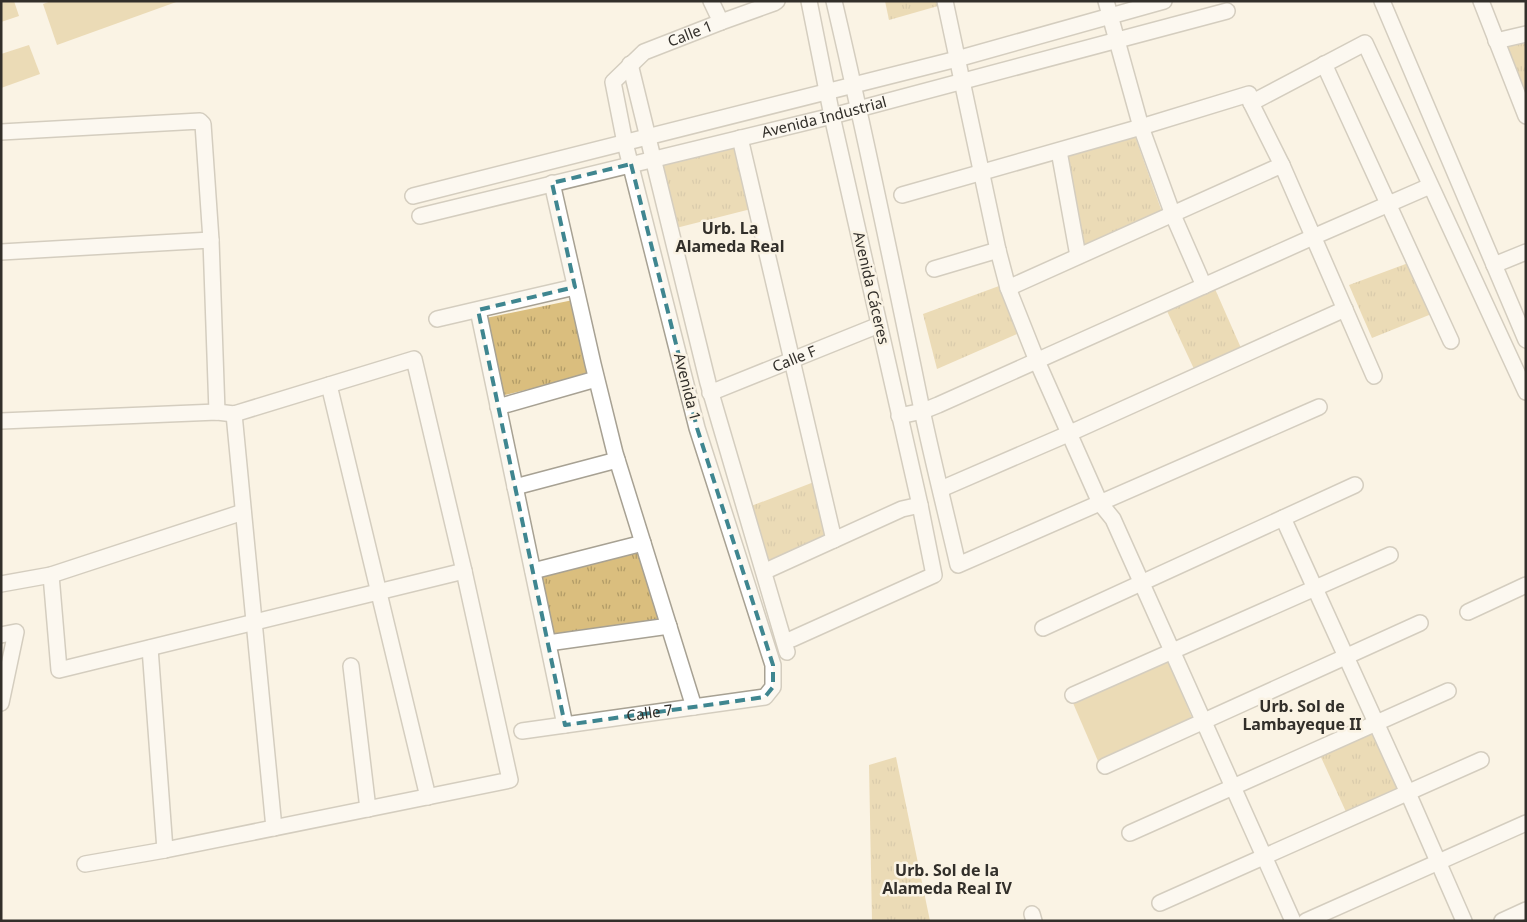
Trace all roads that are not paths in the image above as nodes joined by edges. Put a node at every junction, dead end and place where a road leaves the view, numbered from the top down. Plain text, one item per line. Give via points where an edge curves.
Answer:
1 (711, 1) edge
2 (777, 1) edge
3 (808, 1) edge
4 (834, 1) edge
5 (945, 1) edge
6 (1106, 1) edge
7 (1164, 1) edge
8 (1382, 1) edge
9 (1481, 1) edge
10 (1227, 11) dead end
11 (1110, 17) junction
12 (720, 22) junction
13 (1526, 34) edge
14 (1116, 41) junction
15 (1496, 41) junction
16 (957, 59) junction
17 (630, 64) junction
18 (1324, 64) junction
19 (612, 82) joint
20 (962, 82) junction
21 (854, 86) junction
22 (827, 92) junction
23 (1251, 103) junction
24 (859, 109) junction
25 (832, 116) junction
26 (1526, 116) edge
27 (1141, 127) junction
28 (1, 132) edge
29 (648, 137) junction
30 (740, 138) junction
31 (625, 142) junction
32 (1059, 151) junction
33 (653, 159) junction
34 (631, 164) junction
35 (1282, 165) junction
36 (982, 173) junction
37 (552, 183) junction
38 (1430, 186) junction
39 (902, 195) dead end
40 (413, 196) dead end
41 (1388, 204) junction
42 (1173, 215) junction
43 (420, 216) dead end
44 (1313, 236) junction
45 (211, 240) junction
46 (998, 250) junction
47 (1, 252) edge
48 (1526, 252) edge
49 (1078, 256) junction
50 (1494, 265) junction
51 (934, 269) dead end
52 (1204, 286) junction
53 (576, 287) junction
54 (1008, 288) junction
55 (1345, 309) junction
56 (478, 310) junction
57 (438, 319) dead end
58 (879, 325) junction
59 (1526, 340) edge
60 (1451, 342) dead end
61 (793, 360) junction
62 (1037, 361) junction
63 (1374, 376) dead end
64 (596, 379) junction
65 (329, 385) junction
66 (710, 392) junction
67 (1526, 392) edge
68 (498, 407) junction
69 (1319, 407) dead end
70 (923, 411) junction
71 (218, 412) junction
72 (234, 414) junction
73 (899, 416) junction
74 (1, 421) edge
75 (1068, 434) junction
76 (617, 460) junction
77 (1355, 485) dead end
78 (515, 487) junction
79 (941, 489) junction
80 (1100, 504) junction
81 (920, 505) junction
82 (243, 512) junction
83 (1283, 518) junction
84 (834, 540) junction
85 (643, 544) junction
86 (1390, 555) dead end
87 (770, 569) dead end
88 (532, 570) junction
89 (464, 571) junction
90 (51, 574) junction
91 (934, 575) joint
92 (1141, 583) junction
93 (1, 584) edge
94 (1526, 585) edge
95 (1315, 588) junction
96 (378, 592) junction
97 (1468, 612) dead end
98 (254, 622) junction
99 (1420, 623) dead end
100 (669, 626) junction
101 (1043, 628) dead end
102 (1, 635) edge
103 (548, 643) junction
104 (150, 648) junction
105 (1172, 651) junction
106 (1346, 656) junction
107 (351, 666) dead end
108 (773, 687) joint
109 (1448, 691) dead end
110 (1073, 695) dead end
111 (1, 703) edge
112 (694, 707) junction
113 (1204, 722) junction
114 (1376, 723) junction
115 (565, 725) junction
116 (522, 731) dead end
117 (1481, 760) dead end
118 (1105, 766) dead end
119 (1233, 787) junction
120 (1408, 793) junction
121 (428, 797) junction
122 (368, 809) junction
123 (1526, 823) edge
124 (274, 828) junction
125 (1130, 833) dead end
126 (165, 850) junction
127 (1264, 856) junction
128 (1438, 861) junction
129 (85, 864) dead end
130 (1160, 903) dead end
131 (1526, 910) edge
132 (1293, 921) edge
133 (1306, 921) edge
134 (1464, 921) edge
135 (1502, 921) edge

1 - 12 street
2 - 12 street, Calle 1
3 - 22 street, Avenida Cáceres
4 - 21 street, Avenida Cáceres
5 - 16 street
6 - 11 street
7 - 11 street, Avenida Industrial
8 - 50 street
9 - 15 street
10 - 14 street, Avenida Industrial
11 - 14 street
11 - 16 street, Avenida Industrial
12 - 17 street, Calle 1 via 644,52
13 - 15 street
14 - 20 street, Avenida Industrial
14 - 27 street
15 - 26 street
16 - 20 street
16 - 21 street, Avenida Industrial
17 - 19 street, Calle 1
17 - 29 street, Avenida 1
18 - 23 street
18 - 38 street via 1365,43
18 - 41 street
19 - 31 street, Avenida 1
20 - 24 street, Avenida Industrial
20 - 36 street
21 - 22 street, Avenida Industrial
21 - 24 street, Avenida Cáceres
22 - 25 street, Avenida Cáceres
22 - 29 street, Avenida Industrial
23 - 27 street via 1249,94
23 - 35 street
24 - 25 street, Avenida Industrial
24 - 70 street, Avenida Cáceres
25 - 30 street, Avenida Industrial
25 - 58 street, Avenida Cáceres
27 - 32 street
27 - 42 street
28 - 45 street via 200,121 203,124
29 - 31 street, Avenida Industrial
29 - 33 street, Avenida 1
30 - 33 street, Avenida Industrial
30 - 61 street
31 - 34 street, Avenida 1
31 - 40 street, Avenida Industrial
32 - 36 street
32 - 49 street
33 - 34 street, Avenida Industrial
33 - 66 street, Avenida 1
34 - 37 street, Avenida Industrial
34 - 108 street, Avenida 1 via 697,428 773,665
35 - 42 street
35 - 44 street
36 - 39 street
36 - 46 street
37 - 43 street, Avenida Industrial
37 - 53 street
38 - 41 street
38 - 67 street
41 - 44 street
41 - 60 street
42 - 49 street
42 - 52 street
44 - 52 street
44 - 55 street
45 - 47 street
45 - 71 street
46 - 51 street
46 - 54 street
48 - 50 street
49 - 54 street
50 - 59 street
52 - 62 street
53 - 56 street
53 - 64 street
54 - 62 street
55 - 63 street
55 - 75 street
56 - 57 street
56 - 68 street
58 - 61 street, Calle F
58 - 73 street, Avenida Cáceres
61 - 66 street, Calle F
61 - 84 street
62 - 70 street
62 - 75 street
64 - 68 street
64 - 76 street
65 - 72 street
65 - 89 street via 414,359
65 - 96 street
66 - 91 street, Avenida 1 via 789,645
68 - 78 street
69 - 80 street
70 - 73 street
70 - 79 street, Avenida Cáceres
71 - 72 street
71 - 74 street
72 - 82 street
73 - 81 street, Avenida Cáceres
75 - 79 street
75 - 80 street
76 - 78 street
76 - 85 street
77 - 83 street
78 - 88 street
79 - 80 street, Avenida Cáceres via 958,565
80 - 92 street via 1112,519
81 - 84 street via 902,509
81 - 91 street, Avenida Cáceres
82 - 90 street
82 - 98 street
83 - 92 street
83 - 95 street
84 - 87 street
85 - 88 street
85 - 100 street
86 - 95 street
88 - 103 street
89 - 96 street
89 - 121 street via 510,780
90 - 93 street
90 - 104 street via 59,670
92 - 101 street
92 - 105 street
94 - 97 street
95 - 105 street
95 - 106 street
96 - 98 street
96 - 121 street
98 - 104 street
98 - 124 street
99 - 106 street
100 - 103 street
100 - 112 street
102 - 111 street via 16,632
103 - 115 street
104 - 126 street
105 - 110 street
105 - 113 street
106 - 113 street
106 - 114 street
107 - 122 street
108 - 112 street, Calle 7 via 765,696
109 - 114 street
112 - 115 street, Calle 7
113 - 118 street
113 - 119 street
114 - 119 street
114 - 120 street
115 - 116 street, Calle 7
117 - 120 street
119 - 125 street
119 - 127 street
120 - 127 street
120 - 128 street
121 - 122 street
122 - 124 street
123 - 128 street
124 - 126 street
126 - 129 street
127 - 130 street
127 - 132 street
128 - 133 street
128 - 134 street
131 - 135 street

